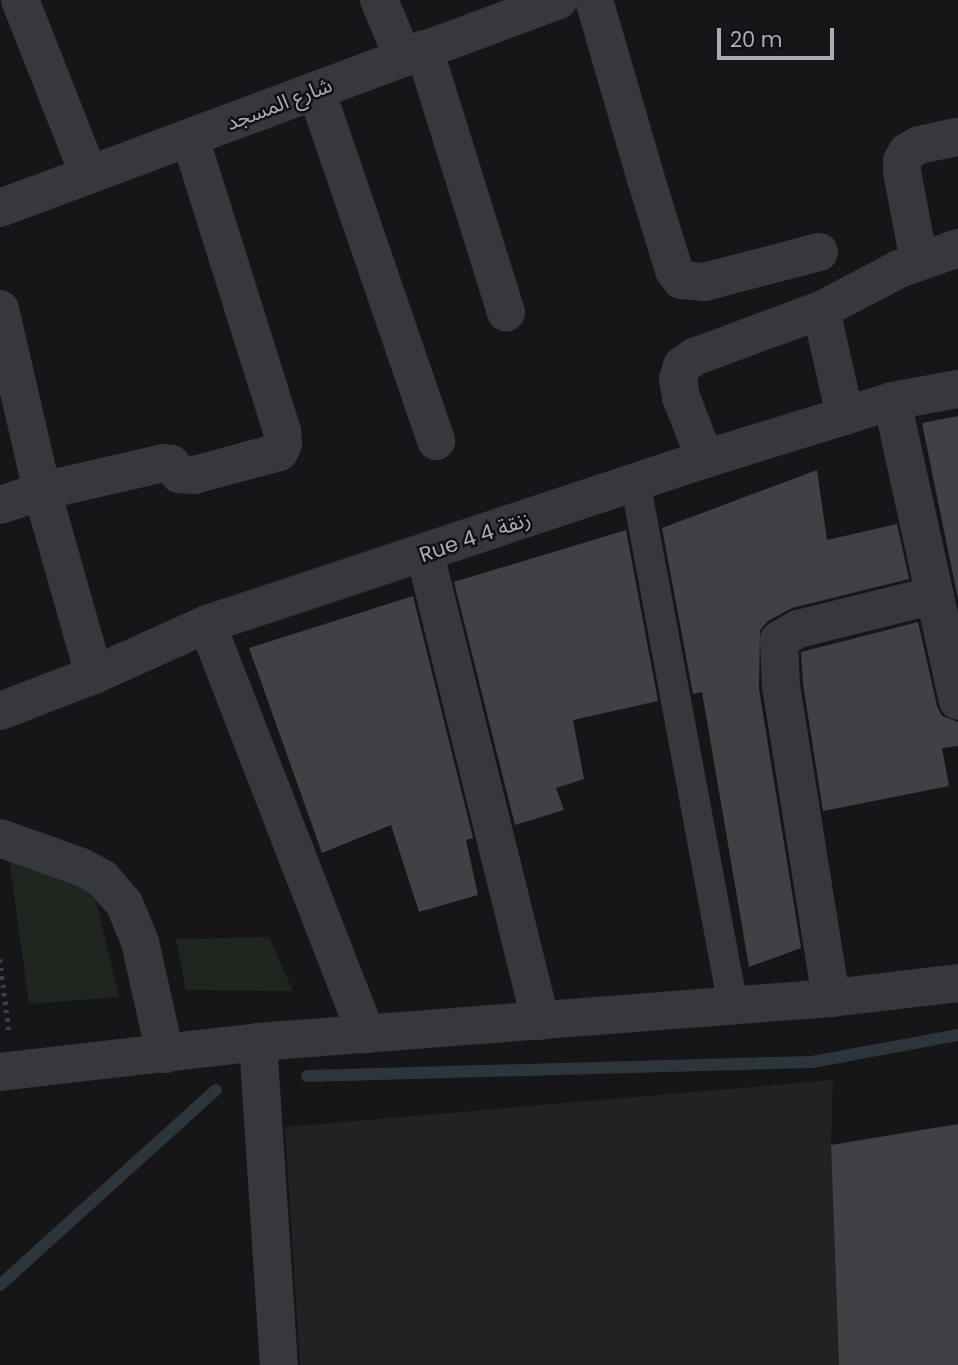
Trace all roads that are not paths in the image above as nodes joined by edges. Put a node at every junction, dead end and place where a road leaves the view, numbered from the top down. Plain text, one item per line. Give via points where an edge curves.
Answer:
1 (379, 0) edge
2 (559, 0) edge
3 (594, 0) edge
4 (16, 20) edge
5 (414, 53) junction
6 (316, 90) junction
7 (190, 137) junction
8 (958, 137) edge
9 (89, 175) junction
10 (0, 208) edge
11 (958, 248) edge
12 (819, 252) dead end
13 (919, 261) junction
14 (0, 309) edge
15 (821, 310) junction
16 (506, 313) dead end
17 (958, 389) edge
18 (892, 401) junction
19 (845, 416) junction
20 (436, 441) dead end
21 (705, 460) junction
22 (635, 481) junction
23 (43, 491) junction
24 (0, 505) edge
25 (425, 554) junction
26 (935, 595) junction
27 (207, 624) junction
28 (94, 675) junction
29 (958, 701) edge
30 (0, 711) edge
31 (0, 838) edge
32 (958, 983) edge
33 (831, 998) junction
34 (733, 1006) junction
35 (541, 1021) junction
36 (366, 1034) junction
37 (258, 1042) junction
38 (165, 1054) junction
39 (7, 1071) edge
40 (279, 1365) edge

1 - 5 street
2 - 5 street, شارع المسجد
3 - 12 street via 674,270 681,280 704,282
4 - 9 street
5 - 6 street, شارع المسجد
5 - 16 street
6 - 7 street, شارع المسجد
6 - 20 street
7 - 9 street, شارع المسجد
7 - 23 street via 283,444 279,452 194,475 179,474 164,463
8 - 13 street via 919,145 902,161
9 - 10 street, شارع المسجد
11 - 13 street
13 - 15 street
14 - 23 street
15 - 19 street
15 - 21 street via 694,357 682,366 678,379 681,397
17 - 18 street, Rue 4 زنقة 4
18 - 19 street, Rue 4 زنقة 4
18 - 26 street
19 - 21 street, Rue 4 زنقة 4
21 - 22 street, Rue 4 زنقة 4
22 - 25 street, Rue 4 زنقة 4
22 - 34 street
23 - 24 street
23 - 28 street
25 - 27 street, Rue 4 زنقة 4
25 - 35 street
26 - 29 street
26 - 33 street via 798,629 779,640 780,686
27 - 28 street, Rue 4 زنقة 4
27 - 36 street
28 - 30 street, Rue 4 زنقة 4
31 - 38 street via 102,878 124,903 140,942
32 - 33 street
33 - 34 street
34 - 35 street
35 - 36 street
36 - 37 street
37 - 38 street
37 - 40 street
38 - 39 street

